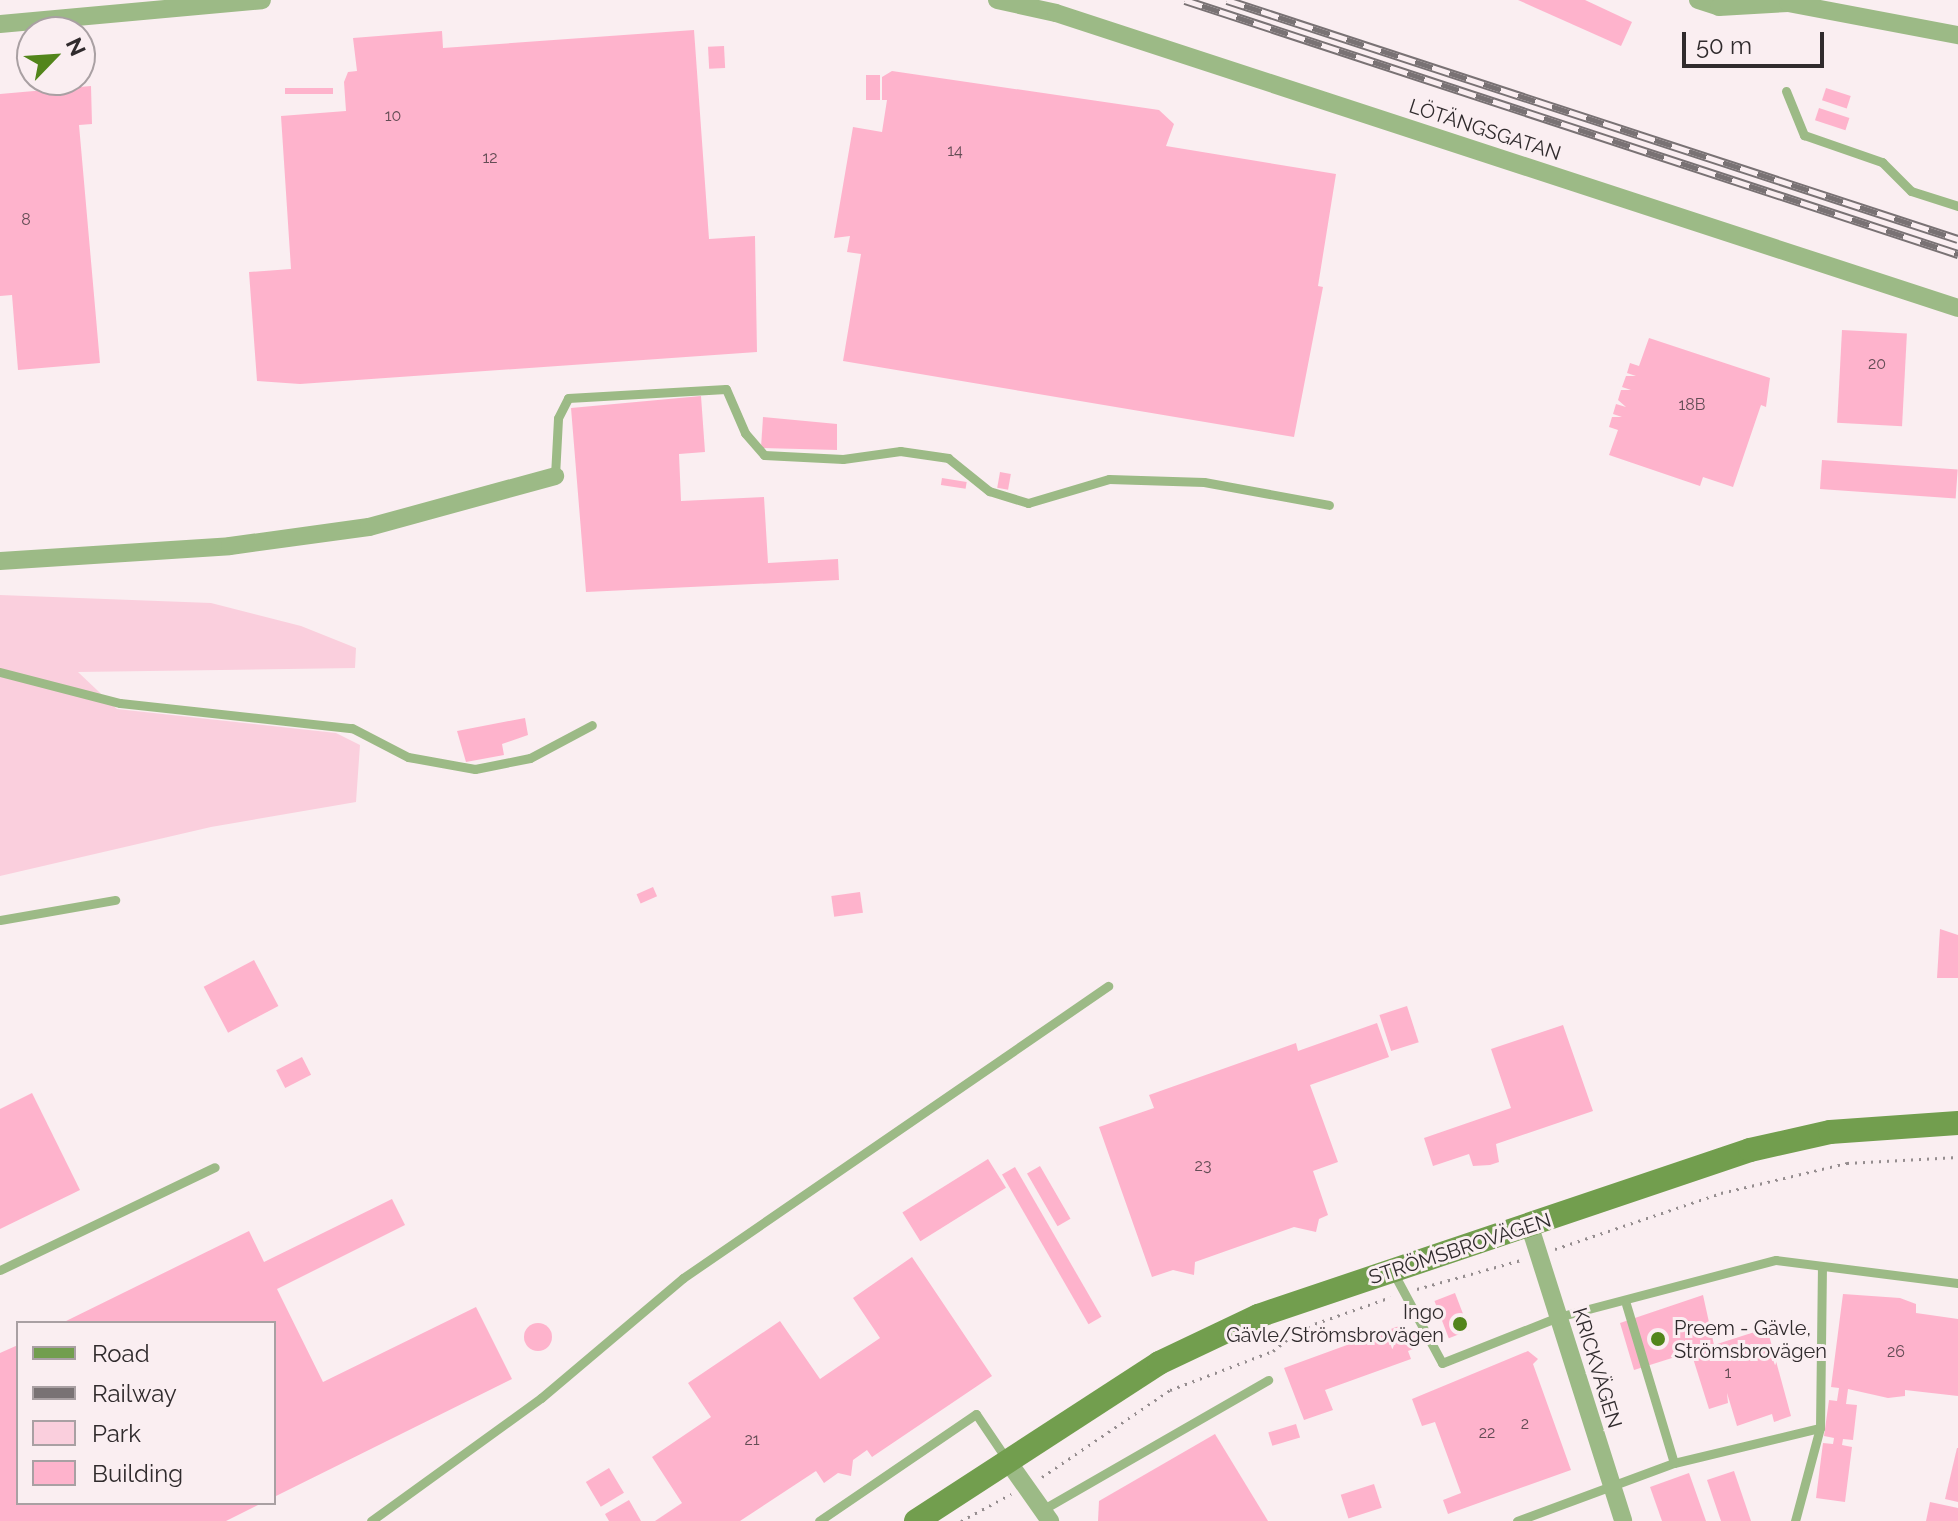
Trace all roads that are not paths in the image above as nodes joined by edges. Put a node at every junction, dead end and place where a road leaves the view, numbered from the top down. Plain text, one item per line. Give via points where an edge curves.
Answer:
1 (262, 0) edge
2 (997, 0) edge
3 (1698, 0) edge
4 (1789, 2) edge
5 (0, 24) edge
6 (1958, 35) edge
7 (1786, 91) dead end
8 (1958, 206) edge
9 (1958, 308) edge
10 (555, 476) joint
11 (1329, 505) dead end
12 (0, 561) edge
13 (0, 672) edge
14 (592, 725) dead end
15 (115, 900) dead end
16 (0, 920) edge
17 (1108, 986) dead end
18 (1958, 1123) edge
19 (215, 1167) dead end
20 (1530, 1227) junction
21 (1822, 1268) junction
22 (0, 1270) edge
23 (1399, 1282) junction
24 (1958, 1283) edge
25 (1626, 1304) junction
26 (1558, 1317) junction
27 (1268, 1380) dead end
28 (1820, 1428) junction
29 (1007, 1460) junction
30 (1674, 1463) junction
31 (1611, 1489) junction
32 (1046, 1515) edge
33 (371, 1521) edge
34 (819, 1521) edge
35 (916, 1521) edge
36 (1517, 1521) edge
37 (1623, 1521) edge
38 (1795, 1521) edge

1 - 5 street
2 - 9 street, LÖTÄNGSGATAN via 1071,17
3 - 4 street via 1719,7
4 - 6 street
7 - 8 lane via 1804,135 1882,162 1911,191
10 - 11 lane via 558,418 568,398 726,389 745,433 764,455 843,459 900,451 948,458 989,491 1028,503 1109,479 1204,482
10 - 12 street via 369,527 230,546
13 - 14 lane via 120,703 352,728 408,757 475,769 530,758
15 - 16 lane
17 - 33 lane via 683,1278 541,1398
18 - 20 main road, STRÖMSBROVÄGEN via 1830,1132 1750,1150
19 - 22 lane
20 - 23 main road, STRÖMSBROVÄGEN
20 - 26 street, KRICKVÄGEN
21 - 24 lane
21 - 25 lane via 1776,1260
21 - 28 lane
23 - 26 lane via 1442,1363
23 - 29 main road, STRÖMSBROVÄGEN via 1258,1316 1159,1363
25 - 26 lane
25 - 30 lane
26 - 31 street, KRICKVÄGEN
27 - 32 lane
28 - 30 lane
28 - 38 lane
29 - 32 street
29 - 34 lane via 976,1414
29 - 35 main road, STRÖMSBROVÄGEN
30 - 31 lane
31 - 36 lane
31 - 37 street, KRICKVÄGEN

